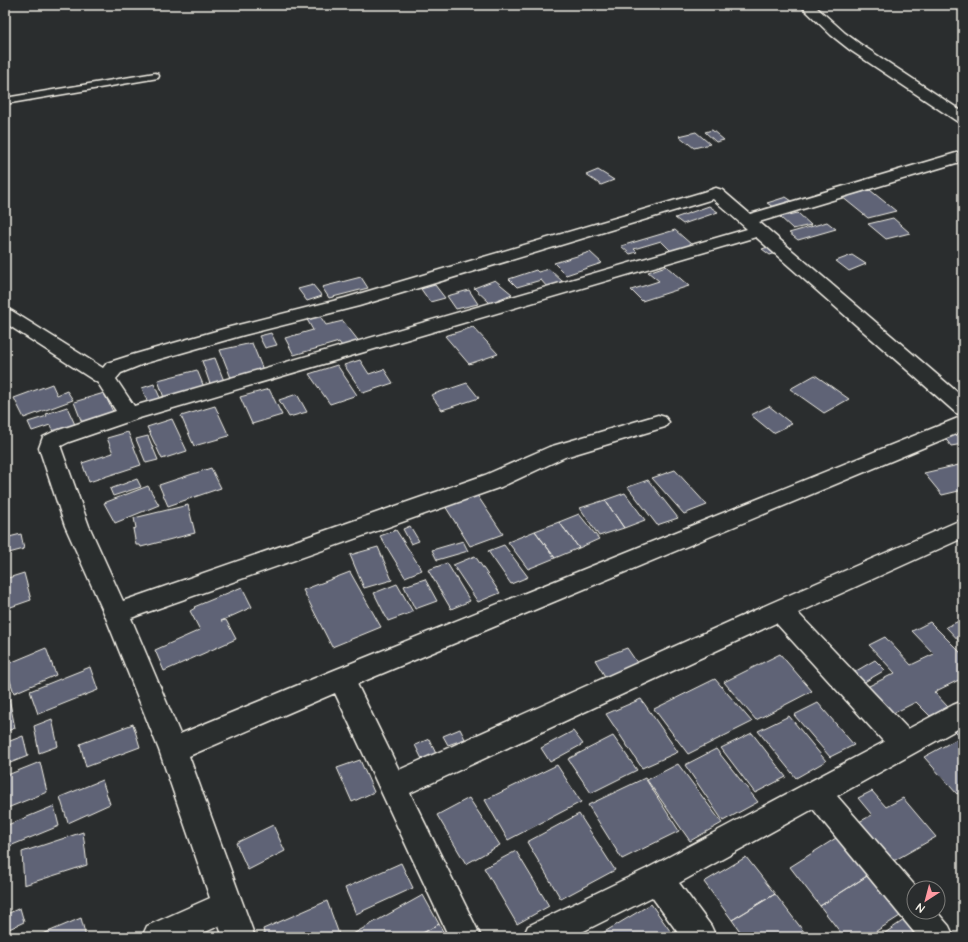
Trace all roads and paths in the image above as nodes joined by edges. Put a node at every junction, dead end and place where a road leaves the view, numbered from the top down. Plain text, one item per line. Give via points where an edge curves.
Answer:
1 (806, 5) edge
2 (156, 76) dead end
3 (5, 101) edge
4 (963, 119) edge
5 (963, 156) edge
6 (752, 226) junction
7 (5, 315) edge
8 (105, 378) junction
9 (963, 408) edge
10 (129, 414) junction
11 (658, 422) dead end
12 (963, 423) edge
13 (963, 528) edge
14 (780, 610) junction
15 (116, 613) junction
16 (341, 678) junction
17 (963, 713) edge
18 (905, 745) junction
19 (173, 750) junction
20 (393, 787) junction
21 (816, 792) junction
22 (657, 879) junction
23 (906, 899) edge
24 (228, 906) junction
25 (924, 920) edge
26 (158, 937) edge
27 (239, 937) edge
28 (465, 937) edge
29 (539, 937) edge
30 (700, 937) edge
31 (938, 937) edge

1 - 4 street via 839,35 872,59
2 - 3 lane
5 - 6 street
6 - 8 street via 716,193 352,302 139,359 114,368
6 - 9 street
6 - 10 street
7 - 8 street
8 - 10 street
10 - 15 street via 61,437 51,442 50,446 77,526
11 - 15 street via 557,452 493,481
12 - 16 street
13 - 14 street
14 - 18 street
14 - 20 street
15 - 19 street
16 - 19 street
16 - 20 street
17 - 18 street
18 - 21 street
19 - 24 street
20 - 28 street
21 - 22 street
21 - 23 street
22 - 29 street
22 - 30 street
24 - 26 street
24 - 27 street
25 - 31 street

